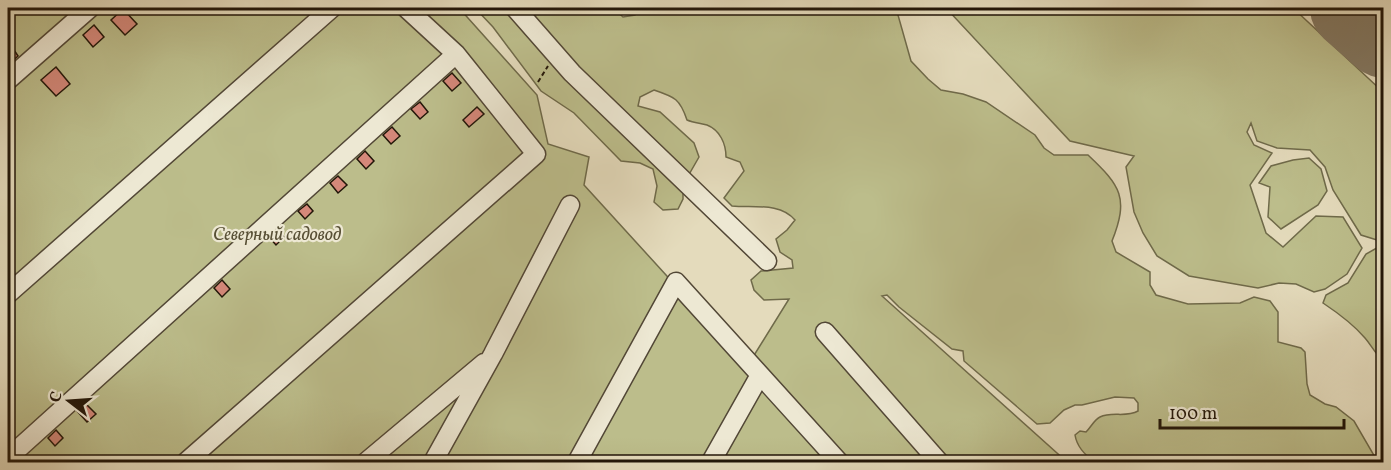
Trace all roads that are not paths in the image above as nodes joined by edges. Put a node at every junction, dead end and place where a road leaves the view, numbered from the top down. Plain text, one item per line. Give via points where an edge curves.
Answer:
1 (90, 8) edge
2 (332, 8) edge
3 (406, 8) edge
4 (515, 8) edge
5 (456, 54) junction
6 (8, 80) edge
7 (570, 205) dead end
8 (767, 261) dead end
9 (8, 294) edge
10 (825, 332) dead end
11 (493, 354) junction
12 (760, 375) junction
13 (8, 458) edge
14 (186, 462) edge
15 (366, 462) edge
16 (433, 462) edge
17 (577, 462) edge
18 (711, 462) edge
19 (839, 462) edge
20 (939, 462) edge

1 - 6 street
2 - 9 street
3 - 5 street
4 - 8 street via 572,73
5 - 13 street
5 - 14 street via 536,154
7 - 11 street
10 - 20 street
11 - 15 street
11 - 16 street
12 - 17 street via 676,282
12 - 18 street
12 - 19 street

